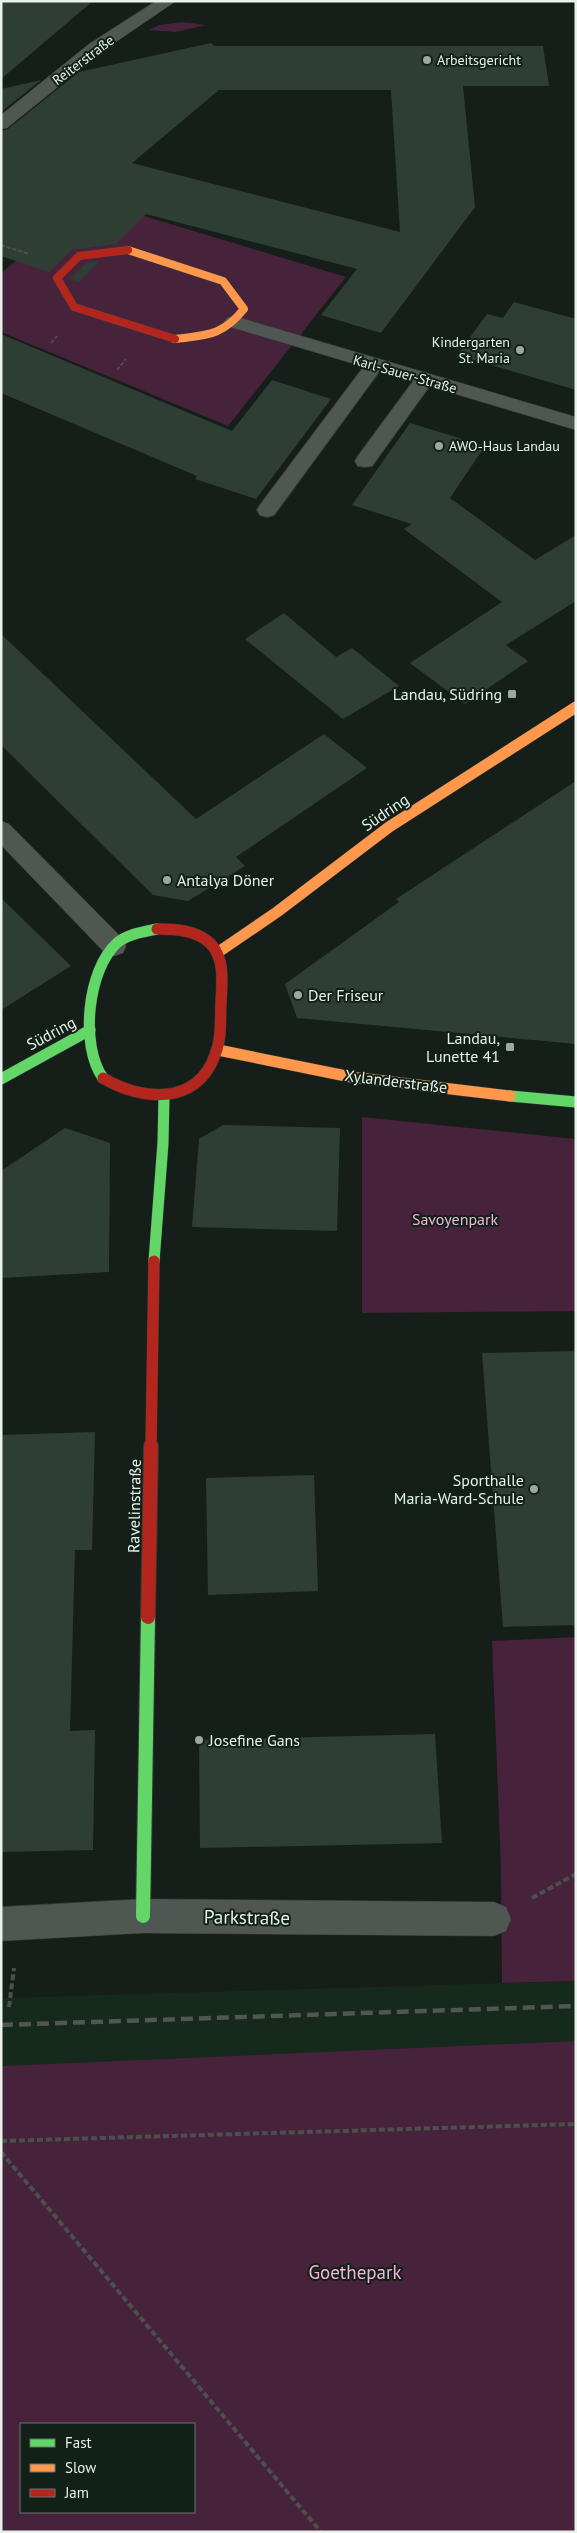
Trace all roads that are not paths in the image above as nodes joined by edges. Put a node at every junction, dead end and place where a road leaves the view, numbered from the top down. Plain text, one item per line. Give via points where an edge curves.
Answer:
1 (168, 1) edge
2 (1, 124) edge
3 (234, 322) junction
4 (374, 365) junction
5 (424, 380) junction
6 (576, 424) edge
7 (365, 461) dead end
8 (267, 510) dead end
9 (576, 706) edge
10 (1, 830) edge
11 (114, 946) junction
12 (217, 952) junction
13 (90, 1030) junction
14 (218, 1050) junction
15 (1, 1079) edge
16 (164, 1096) junction
17 (576, 1102) edge
18 (143, 1916) junction
19 (494, 1920) dead end
20 (1, 1924) edge

1 - 2 street, Reiterstraße via 96,48
3 - 3 street via 244,309 223,282 128,250 80,256 57,278 74,307 174,338 221,333
3 - 4 street, Karl-Sauer-Straße
4 - 5 street, Karl-Sauer-Straße
4 - 8 lane
5 - 6 street, Karl-Sauer-Straße
5 - 7 lane
9 - 12 street, Südring via 389,827 277,912
10 - 11 street
11 - 12 street, Südring via 139,932 175,929 193,934
11 - 13 street, Südring via 101,965
12 - 14 street, Südring via 222,992
13 - 15 street, Südring
13 - 16 street, Südring via 90,1058 96,1071 109,1082 130,1092
14 - 16 street, Südring via 199,1083
14 - 17 street, Xylanderstraße via 309,1070
16 - 18 street, Ravelinstraße via 154,1260
18 - 19 street, Parkstraße
18 - 20 street, Parkstraße

